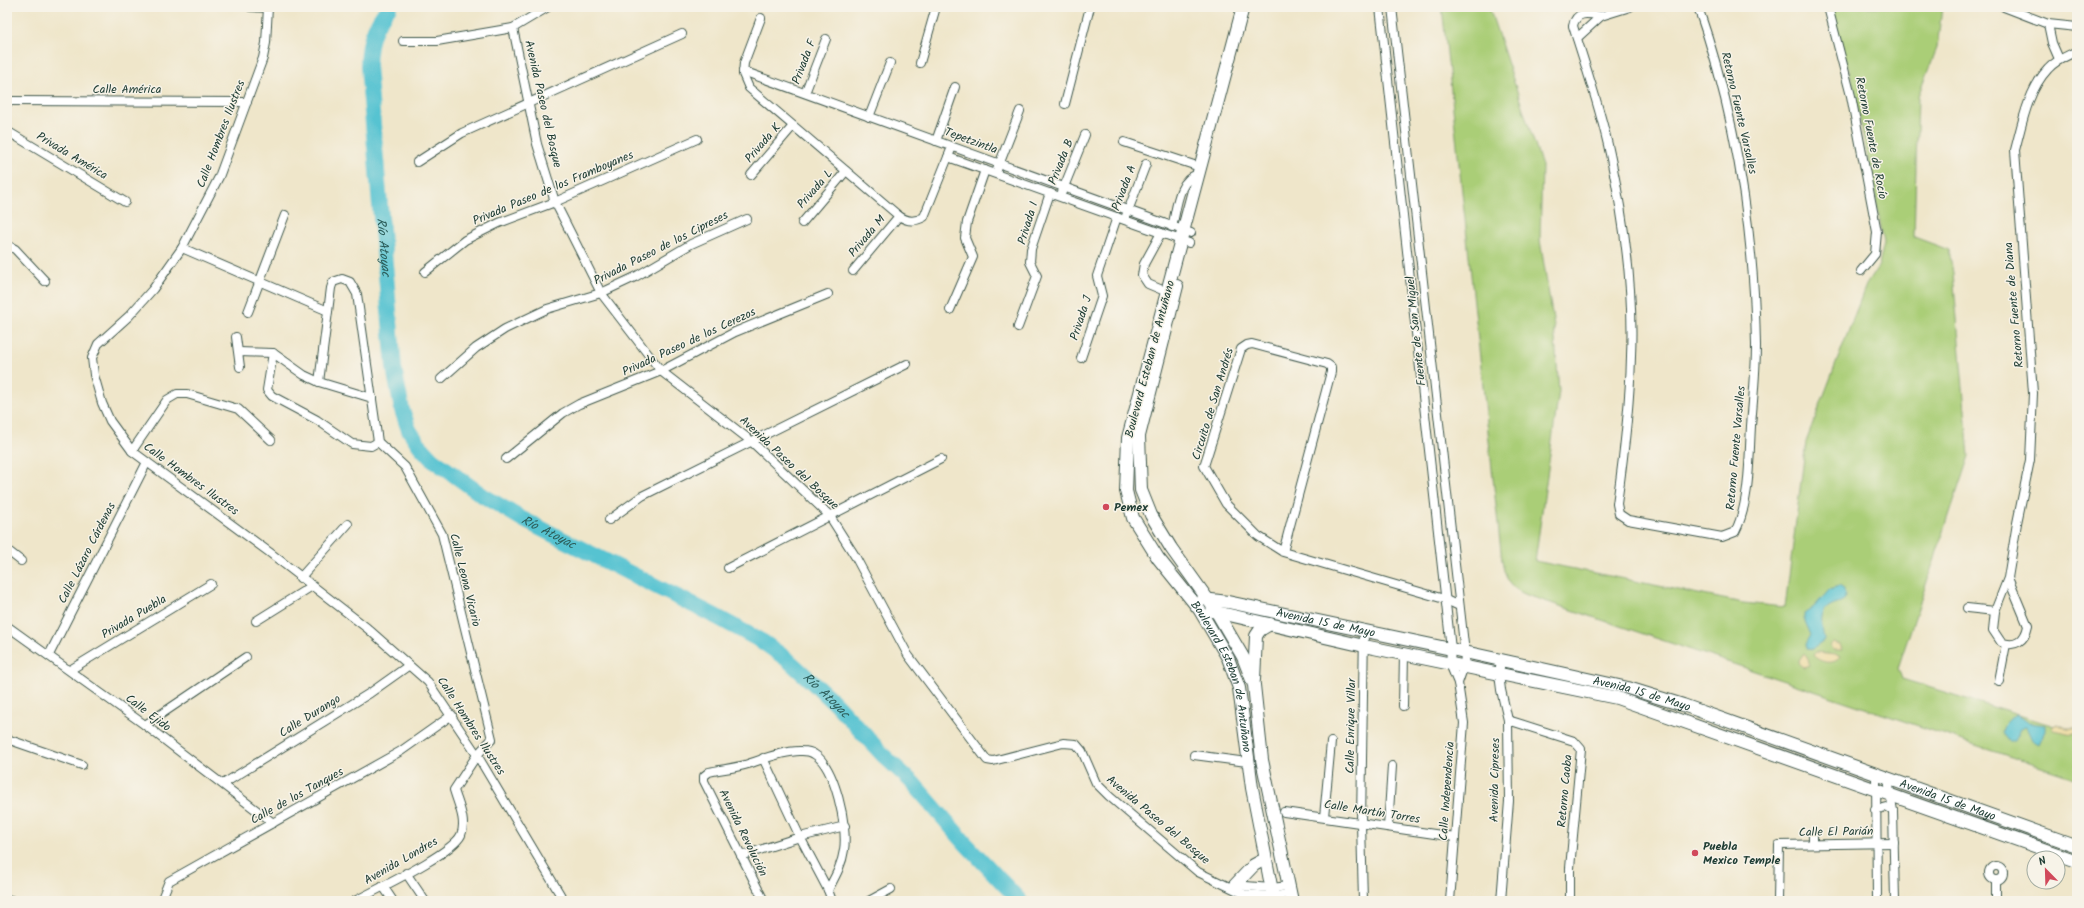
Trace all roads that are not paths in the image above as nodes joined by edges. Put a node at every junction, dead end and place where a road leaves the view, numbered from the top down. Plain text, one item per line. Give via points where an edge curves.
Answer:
1 (250, 7) edge
2 (548, 7) edge
3 (936, 7) edge
4 (1090, 7) edge
5 (1243, 7) edge
6 (1251, 7) edge
7 (1380, 7) edge
8 (1392, 7) edge
9 (1630, 7) edge
10 (1698, 7) edge
11 (1828, 7) edge
12 (2004, 7) edge
13 (268, 8) edge
14 (1601, 16) junction
15 (762, 18) dead end
16 (2048, 24) junction
17 (513, 28) junction
18 (2077, 28) edge
19 (682, 34) dead end
20 (826, 38) dead end
21 (1577, 38) junction
22 (403, 41) dead end
23 (2077, 51) edge
24 (2059, 59) junction
25 (890, 63) dead end
26 (920, 63) dead end
27 (743, 71) junction
28 (955, 87) dead end
29 (805, 94) junction
30 (7, 101) edge
31 (247, 102) junction
32 (528, 104) junction
33 (1065, 104) dead end
34 (1020, 111) dead end
35 (869, 117) junction
36 (793, 126) junction
37 (7, 131) edge
38 (1085, 135) dead end
39 (697, 139) dead end
40 (936, 141) junction
41 (1124, 142) dead end
42 (952, 147) junction
43 (948, 157) junction
44 (417, 162) dead end
45 (1146, 164) dead end
46 (1000, 165) junction
47 (985, 170) junction
48 (846, 171) junction
49 (1199, 171) junction
50 (996, 174) junction
51 (751, 175) dead end
52 (1064, 188) junction
53 (1050, 193) junction
54 (1060, 197) junction
55 (125, 202) dead end
56 (555, 202) junction
57 (1128, 212) junction
58 (285, 215) dead end
59 (899, 216) junction
60 (747, 219) dead end
61 (1121, 219) junction
62 (802, 222) dead end
63 (1161, 233) junction
64 (1183, 235) junction
65 (7, 245) edge
66 (182, 248) junction
67 (853, 271) dead end
68 (1861, 271) dead end
69 (425, 272) dead end
70 (46, 281) dead end
71 (259, 282) junction
72 (1167, 292) junction
73 (601, 293) junction
74 (828, 294) dead end
75 (950, 310) dead end
76 (328, 311) junction
77 (248, 312) dead end
78 (1018, 327) dead end
79 (236, 337) dead end
80 (239, 352) junction
81 (273, 353) junction
82 (1081, 358) dead end
83 (907, 364) dead end
84 (240, 367) dead end
85 (662, 371) junction
86 (441, 379) dead end
87 (319, 382) junction
88 (372, 398) junction
89 (271, 440) dead end
90 (751, 441) junction
91 (378, 442) junction
92 (132, 451) junction
93 (506, 459) dead end
94 (941, 459) dead end
95 (147, 462) junction
96 (830, 515) junction
97 (609, 520) dead end
98 (348, 524) dead end
99 (7, 550) edge
100 (1283, 552) junction
101 (21, 561) dead end
102 (728, 568) dead end
103 (300, 578) junction
104 (2008, 578) junction
105 (211, 584) dead end
106 (312, 586) junction
107 (1191, 598) junction
108 (1444, 599) junction
109 (1208, 600) junction
110 (1459, 606) junction
111 (1968, 608) dead end
112 (1199, 609) junction
113 (1216, 611) junction
114 (1995, 611) junction
115 (256, 621) dead end
116 (1270, 624) junction
117 (8, 630) edge
118 (1364, 630) junction
119 (2006, 644) junction
120 (1364, 646) junction
121 (1451, 649) junction
122 (1465, 653) junction
123 (1404, 654) junction
124 (49, 655) junction
125 (246, 657) dead end
126 (1501, 660) junction
127 (1450, 664) junction
128 (408, 666) junction
129 (1464, 666) junction
130 (70, 670) junction
131 (1499, 674) junction
132 (1999, 681) dead end
133 (1458, 683) junction
134 (1254, 685) junction
135 (1402, 706) dead end
136 (452, 715) junction
137 (1508, 720) junction
138 (145, 726) junction
139 (7, 739) edge
140 (1331, 742) dead end
141 (477, 755) junction
142 (1194, 755) dead end
143 (763, 758) junction
144 (1247, 762) junction
145 (1843, 762) junction
146 (82, 765) dead end
147 (1392, 766) dead end
148 (1876, 774) junction
149 (1838, 776) junction
150 (1888, 779) junction
151 (222, 784) junction
152 (1876, 789) junction
153 (1892, 795) junction
154 (1945, 800) junction
155 (1875, 810) junction
156 (1893, 811) junction
157 (1284, 812) dead end
158 (1939, 812) junction
159 (1324, 817) junction
160 (273, 823) junction
161 (1361, 823) junction
162 (845, 826) junction
163 (1388, 827) junction
164 (1813, 834) dead end
165 (800, 837) junction
166 (1456, 837) junction
167 (1894, 843) junction
168 (1813, 844) junction
169 (1875, 844) junction
170 (2077, 846) edge
171 (741, 856) junction
172 (1266, 859) junction
173 (2077, 861) edge
174 (406, 873) junction
175 (1996, 880) dead end
176 (1230, 884) junction
177 (383, 886) junction
178 (891, 889) dead end
179 (828, 890) junction
180 (1291, 894) edge
181 (1273, 895) edge
182 (7, 899) edge
183 (14, 901) edge
184 (161, 901) edge
185 (355, 901) edge
186 (393, 901) edge
187 (425, 901) edge
188 (564, 901) edge
189 (764, 901) edge
190 (832, 901) edge
191 (870, 901) edge
192 (1363, 901) edge
193 (1450, 901) edge
194 (1502, 901) edge
195 (1570, 901) edge
196 (1778, 901) edge
197 (1877, 901) edge
198 (1895, 901) edge
199 (1996, 901) edge

1 - 13 street
2 - 17 street, Avenida Paseo del Bosque
3 - 26 street
4 - 33 street
5 - 49 main road, Boulevard Esteban de Antuñano
6 - 64 main road, Boulevard Esteban de Antuñano
7 - 108 street, Fuente de San Miguel
8 - 110 street, Fuente de San Miguel
9 - 14 street
10 - 21 street, Retorno Fuente Varsalles via 1733,127 1741,166 1751,248 1756,346 1750,456 1742,518 1735,532 1722,537 1628,520 1619,514 1617,504 1627,430 1631,354 1630,281 1610,153
11 - 68 street, Retorno Fuente de Rocío via 1851,96 1877,232 1875,254
12 - 16 street
13 - 31 street, Calle Hombres Ilustres via 263,58
14 - 21 street
14 - 21 street via 1586,13 1578,15 1573,26
15 - 27 street
16 - 18 street
16 - 24 street
17 - 22 street, Avenida Paseo del Bosque via 437,42
17 - 32 street, Avenida Paseo del Bosque
19 - 32 street
20 - 29 street, Privada F
23 - 24 street, Retorno Fuente de Diana
24 - 104 street, Retorno Fuente de Diana via 2047,70 2036,87 2014,150 2033,393 2030,460
25 - 35 street
27 - 29 street, Tepetzintla
27 - 36 street via 750,88
28 - 40 street
29 - 35 street, Tepetzintla
30 - 31 street, Calle América
31 - 66 street, Calle Hombres Ilustres via 219,177
32 - 44 street via 462,133
32 - 56 street, Avenida Paseo del Bosque
34 - 46 street
35 - 40 street, Tepetzintla
36 - 48 street
36 - 51 street, Privada K
37 - 55 street, Privada América
38 - 52 street, Privada B
39 - 56 street, Privada Paseo de los Framboyanes
40 - 42 street, Tepetzintla
41 - 49 street
42 - 43 street
42 - 46 street, Tepetzintla
43 - 47 street, Tepetzintla
43 - 59 street via 924,217 917,221 906,221
45 - 57 street, Privada A
46 - 50 street
46 - 52 street, Tepetzintla
47 - 50 street, Tepetzintla
47 - 75 street via 967,222 965,238 973,257
48 - 59 street
48 - 62 street, Privada L
49 - 64 main road, Boulevard Esteban de Antuñano
50 - 53 street, Tepetzintla
52 - 54 street, Privada B
52 - 57 street, Tepetzintla
53 - 54 street, Tepetzintla
53 - 78 street, Privada I via 1031,249 1030,262 1037,276
54 - 61 street, Tepetzintla
56 - 69 street, Privada Paseo de los Framboyanes via 499,223 465,240
56 - 73 street, Avenida Paseo del Bosque
57 - 61 street, Privada A
57 - 64 street, Tepetzintla
58 - 71 street
59 - 67 street, Privada M
60 - 73 street, Privada Paseo de los Cipreses via 691,244 635,277
61 - 63 street, Tepetzintla
61 - 82 street, Privada J via 1097,276 1102,296
63 - 64 street, Tepetzintla
63 - 72 street via 1144,264 1142,275 1148,284
64 - 72 main road, Boulevard Esteban de Antuñano
64 - 109 main road, Boulevard Esteban de Antuñano via 1138,436 1139,473 1141,490 1151,515
65 - 70 street via 15,249
66 - 71 street
66 - 92 street, Calle Hombres Ilustres via 153,289 129,316 98,344 92,358 94,375 105,409 119,435
71 - 76 street
71 - 77 street
72 - 107 main road, Boulevard Esteban de Antuñano via 1128,438 1126,491 1133,518 1158,558
73 - 85 street, Avenida Paseo del Bosque
73 - 86 street, Privada Paseo de los Cipreses via 547,309 505,329 476,348
74 - 85 street, Privada Paseo de los Cerezos via 734,332
76 - 87 street
76 - 88 street via 333,282 342,279 350,282 357,294
79 - 80 street
80 - 81 street
80 - 84 street
81 - 87 street via 304,375
81 - 91 street via 267,390 272,396 317,420 352,444 371,446
83 - 90 street
85 - 90 street, Avenida Paseo del Bosque
85 - 93 street, Privada Paseo de los Cerezos via 579,404 563,413
87 - 88 street
88 - 91 street
89 - 92 street via 238,408 187,394 177,394 167,400
90 - 96 street, Avenida Paseo del Bosque
90 - 97 street via 642,496
91 - 141 street, Calle Leona Vicario via 405,467 442,534 492,740
92 - 95 street, Calle Hombres Ilustres
94 - 96 street
95 - 103 street, Calle Hombres Ilustres
95 - 124 street, Calle Lázaro Cárdenas
96 - 102 street
96 - 176 street, Avenida Paseo del Bosque via 908,655 987,760 993,761 1063,743 1076,744 1082,751 1096,783 1109,796 1198,872
98 - 103 street
99 - 101 street
100 - 100 street, Circuito de San Andrés via 1331,367 1252,344 1241,349 1204,466 1226,504 1258,536
100 - 108 street, Circuito de San Andrés
103 - 106 street, Calle Hombres Ilustres
104 - 114 street, Retorno Fuente de Diana
104 - 119 street via 2028,626 2027,634 2022,640 2012,645
105 - 130 street, Privada Puebla
106 - 115 street
106 - 128 street, Calle Hombres Ilustres via 367,628
107 - 109 main road, Avenida 15 de Mayo
107 - 112 main road, Boulevard Esteban de Antuñano
108 - 110 street, Circuito de San Andrés
108 - 121 street, Fuente de San Miguel
109 - 113 main road, Boulevard Esteban de Antuñano
109 - 118 main road, Avenida 15 de Mayo
110 - 122 street, Fuente de San Miguel
111 - 114 street
112 - 113 main road, Avenida 15 de Mayo
112 - 144 main road, Boulevard Esteban de Antuñano via 1228,658 1239,688
113 - 116 main road, Avenida 15 de Mayo
113 - 134 main road, Boulevard Esteban de Antuñano via 1243,657
114 - 119 street, Retorno Fuente de Diana via 1992,630 1994,635
116 - 120 main road, Avenida 15 de Mayo
116 - 134 main road via 1256,636
117 - 124 street, Calle Ejido
118 - 120 street, Calle Enrique Villar
118 - 121 main road, Avenida 15 de Mayo
119 - 132 street
120 - 123 main road, Avenida 15 de Mayo
120 - 161 street, Calle Enrique Villar
121 - 122 main road, Avenida 15 de Mayo
121 - 127 street, Calle Independencia
122 - 126 main road, Avenida 15 de Mayo
122 - 129 street, Calle Independencia
123 - 127 main road, Avenida 15 de Mayo
123 - 135 street
124 - 130 street, Calle Ejido
125 - 138 street
126 - 131 street, Avenida Cipreses
126 - 145 main road, Avenida 15 de Mayo via 1628,688 1676,702
127 - 129 main road, Avenida 15 de Mayo
127 - 133 street, Calle Independencia
128 - 136 street, Calle Hombres Ilustres via 428,682
128 - 151 street, Calle Durango via 370,693
129 - 131 main road, Avenida 15 de Mayo
129 - 133 street, Calle Independencia
130 - 138 street, Calle Ejido
131 - 137 street, Avenida Cipreses
131 - 149 main road, Avenida 15 de Mayo via 1617,698
133 - 166 street, Calle Independencia via 1464,723
134 - 180 main road, Boulevard Esteban de Antuñano via 1262,760
136 - 141 street, Calle Hombres Ilustres
136 - 160 street, Calle de los Tanques via 401,752
137 - 194 street, Avenida Cipreses via 1509,801
137 - 195 street, Retorno Caoba via 1574,741 1581,749 1570,868
138 - 151 street, Calle Ejido
139 - 146 street
140 - 159 street
141 - 174 street, Avenida Londres via 454,790 463,820 461,835 446,850
141 - 188 street, Calle Hombres Ilustres
142 - 144 street
143 - 162 street via 800,751 813,753 821,760 837,792
143 - 165 street
143 - 171 street, Avenida Revolución via 748,764 709,772 704,776 704,781
144 - 172 main road, Boulevard Esteban de Antuñano
145 - 148 main road, Avenida 15 de Mayo
145 - 149 main road
147 - 163 street
148 - 150 main road, Avenida 15 de Mayo
148 - 152 street
149 - 152 main road, Avenida 15 de Mayo
150 - 153 street
150 - 154 main road, Avenida 15 de Mayo
151 - 160 street, Calle Ejido
152 - 153 main road, Avenida 15 de Mayo
152 - 155 street
153 - 156 street
153 - 158 main road, Avenida 15 de Mayo
154 - 158 main road
154 - 170 main road, Avenida 15 de Mayo
155 - 156 street via 1886,807
155 - 169 street
156 - 167 street
157 - 159 street, Calle Martín Torres
158 - 173 main road, Avenida 15 de Mayo
159 - 161 street, Calle Martín Torres
160 - 184 street, Calle de los Tanques via 170,882
161 - 163 street, Calle Martín Torres
161 - 192 street, Calle Enrique Villar
162 - 165 street
162 - 179 street via 840,867
163 - 166 street, Calle Martín Torres
164 - 168 street
165 - 171 street
165 - 179 street
166 - 193 street, Calle Independencia
167 - 169 street, Calle El Parián
167 - 198 street
168 - 169 street, Calle El Parián
168 - 196 street, Calle El Parián via 1779,845
169 - 197 street
171 - 189 street, Avenida Revolución
172 - 176 main road
172 - 181 main road, Boulevard Esteban de Antuñano
174 - 177 street, Avenida Londres
174 - 187 street
175 - 199 street
176 - 181 street, Avenida Paseo del Bosque
177 - 185 street, Avenida Londres
177 - 186 street
178 - 191 street
179 - 190 street
180 - 181 street, Avenida Paseo del Bosque
182 - 183 street

